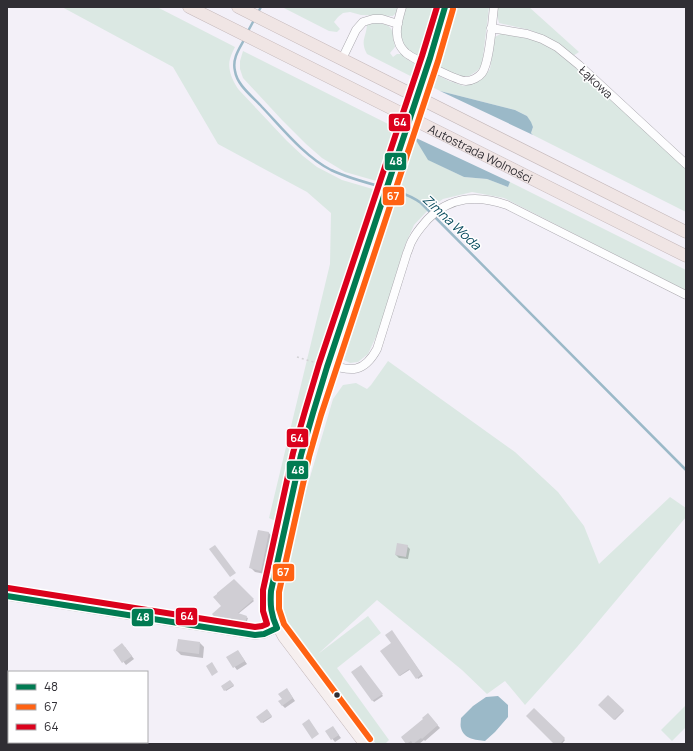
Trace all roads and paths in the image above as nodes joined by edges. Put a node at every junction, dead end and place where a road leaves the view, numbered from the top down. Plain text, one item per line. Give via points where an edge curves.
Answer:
1 (189, 7) edge
2 (402, 7) edge
3 (445, 7) edge
4 (494, 7) edge
5 (241, 8) edge
6 (398, 24) junction
7 (492, 28) junction
8 (342, 59) junction
9 (686, 164) edge
10 (686, 232) edge
11 (686, 256) edge
12 (686, 295) edge
13 (297, 357) dead end
14 (328, 365) junction
15 (7, 596) edge
16 (277, 628) junction
17 (364, 744) edge

1 - 11 highway, Autostrada Wolności
2 - 6 street
3 - 14 main road, bridge
4 - 7 street
5 - 8 highway, Autostrada Wolności
6 - 7 street via 399,45 411,57 454,78 466,81 477,78 487,64
6 - 8 street via 382,19 363,22 356,30
7 - 9 street, Łąkowa via 542,38 557,47
8 - 10 highway, Autostrada Wolności
12 - 14 street via 512,208 487,199 464,200 454,202 432,215 413,238 373,357 356,369 347,370
13 - 14 path
14 - 16 main road via 301,455 272,584 270,605
15 - 16 street via 256,635
16 - 17 main road

